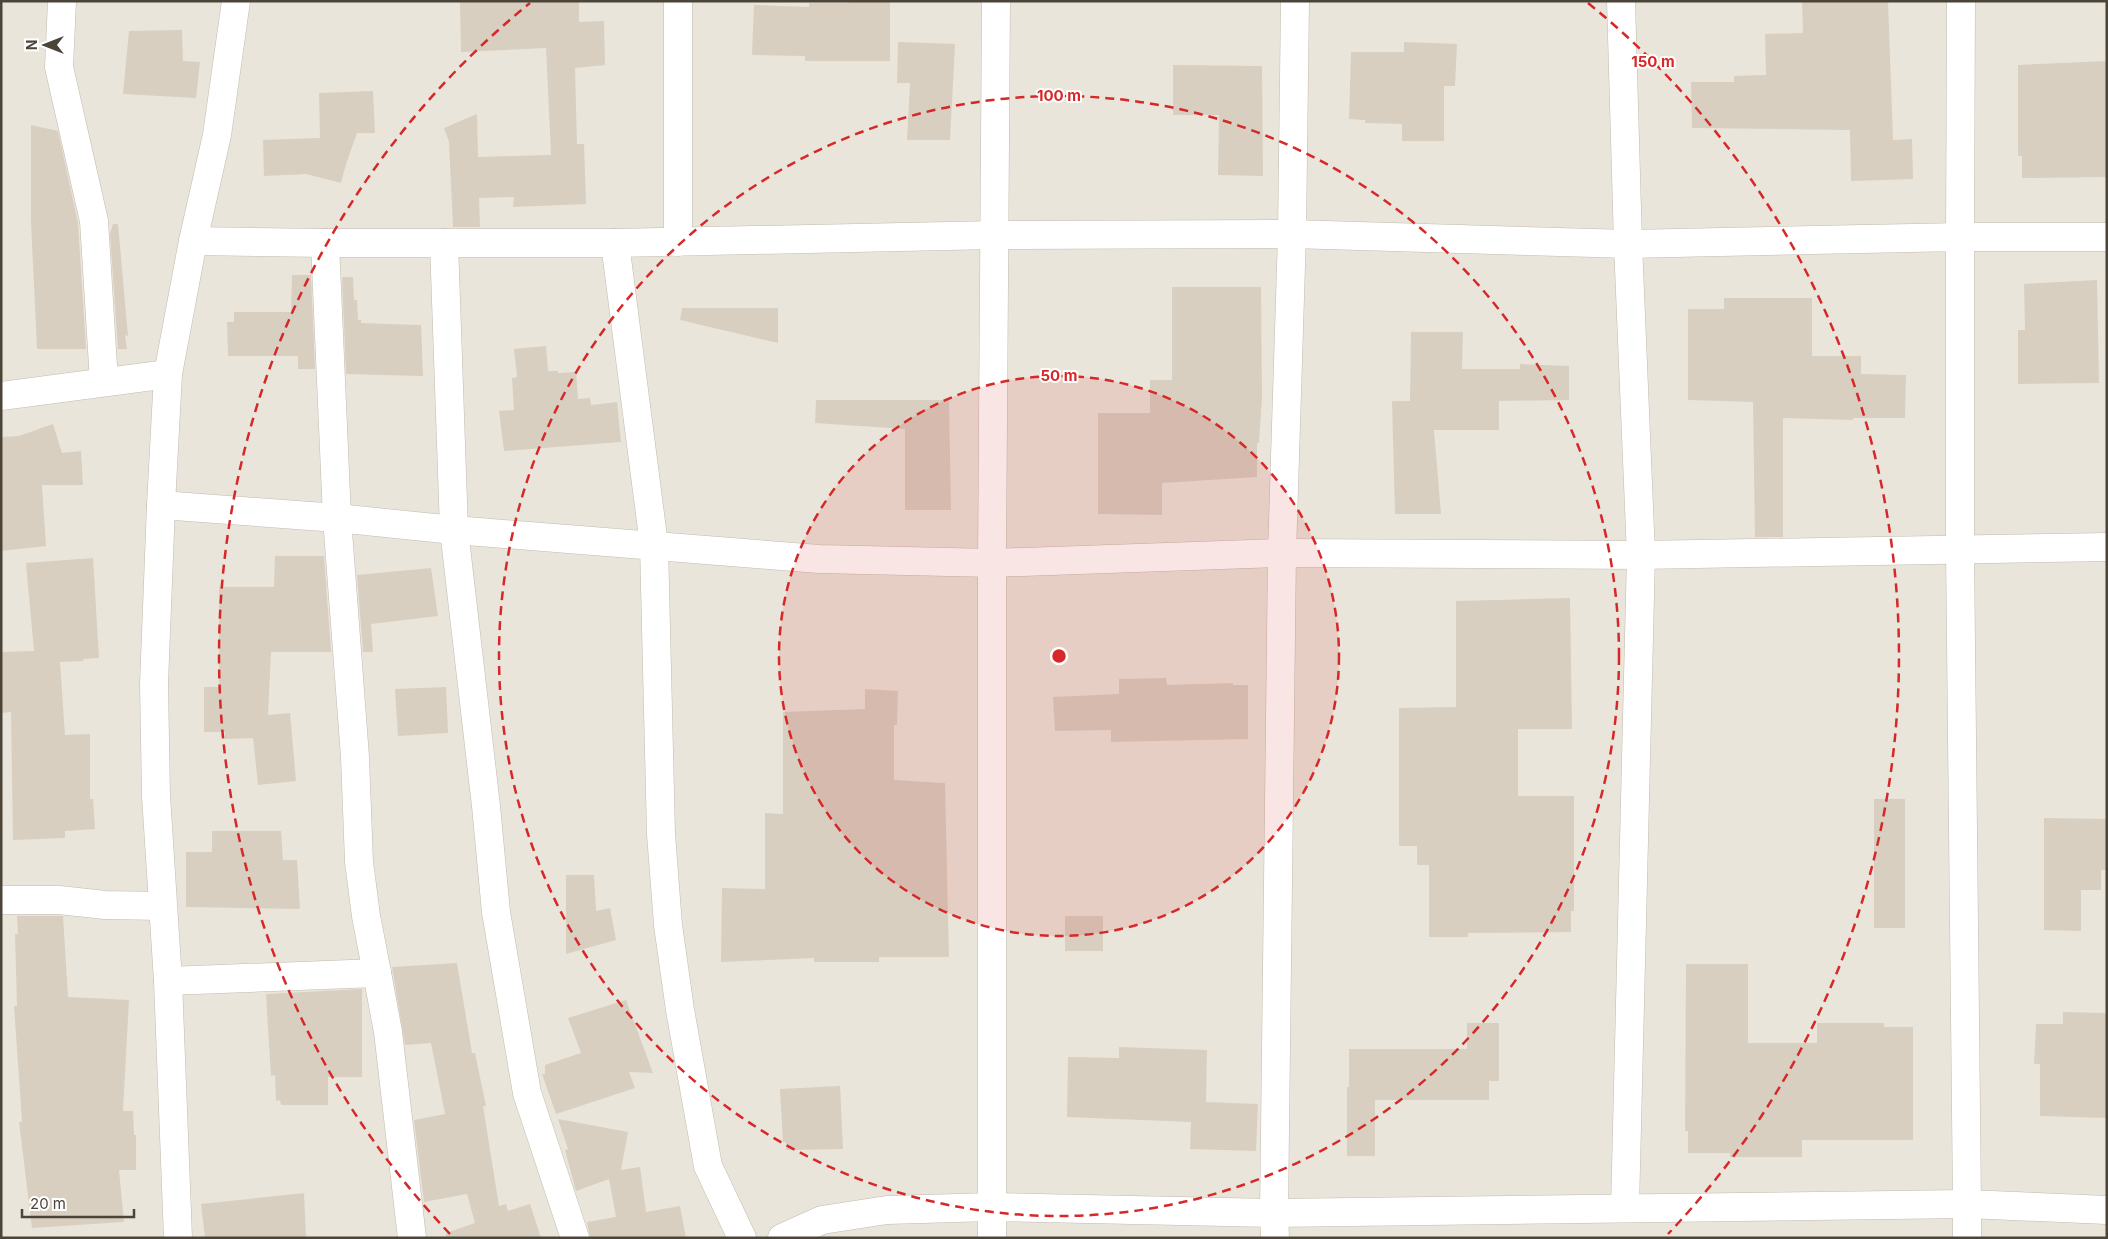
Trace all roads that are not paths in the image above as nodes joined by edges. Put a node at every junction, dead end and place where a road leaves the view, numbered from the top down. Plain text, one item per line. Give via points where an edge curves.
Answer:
1 (62, 1) edge
2 (236, 1) edge
3 (678, 1) edge
4 (996, 1) edge
5 (1295, 1) edge
6 (1621, 1) edge
7 (1961, 1) edge
8 (1292, 234) junction
9 (995, 235) junction
10 (1960, 237) junction
11 (2107, 237) edge
12 (193, 241) junction
13 (678, 242) junction
14 (325, 243) junction
15 (444, 243) junction
16 (615, 243) junction
17 (1628, 244) junction
18 (168, 374) junction
19 (104, 382) junction
20 (1, 396) edge
21 (161, 505) junction
22 (337, 518) junction
23 (454, 530) junction
24 (654, 545) junction
25 (2107, 547) edge
26 (1960, 550) junction
27 (1282, 553) junction
28 (1641, 555) junction
29 (992, 563) junction
30 (1, 900) edge
31 (162, 906) junction
32 (377, 972) junction
33 (168, 981) junction
34 (1967, 1204) junction
35 (992, 1207) junction
36 (1624, 1208) junction
37 (2107, 1210) edge
38 (1274, 1226) edge
39 (178, 1238) edge
40 (412, 1238) edge
41 (575, 1238) edge
42 (742, 1238) edge
43 (782, 1238) edge
44 (992, 1238) edge
45 (1967, 1238) edge

1 - 19 street via 59,67 94,221
2 - 12 street via 217,135
3 - 13 street
4 - 9 street
5 - 8 street
6 - 17 street
7 - 10 street
8 - 9 street
8 - 17 street
8 - 27 street
9 - 13 street
9 - 29 street
10 - 11 street
10 - 17 street
10 - 26 street
12 - 14 street
12 - 18 street
13 - 16 street
14 - 15 street
14 - 22 street
15 - 16 street
15 - 23 street
16 - 24 street
17 - 28 street
18 - 19 street
18 - 21 street
19 - 20 street
21 - 22 street
21 - 31 street via 154,684
22 - 23 street
22 - 32 street via 355,756 359,862
23 - 24 street
23 - 41 street via 496,912 514,1024 527,1093
24 - 29 street via 819,559
24 - 42 street via 661,824 668,925 708,1166
25 - 26 street
26 - 28 street
26 - 34 street
27 - 28 street
27 - 29 street
27 - 38 street
28 - 36 street
29 - 35 street
30 - 31 street
31 - 33 street
32 - 33 street
32 - 40 street via 388,1032
33 - 39 street
34 - 36 street
34 - 37 street
34 - 45 street
35 - 38 street
35 - 43 street via 887,1210 822,1220
35 - 44 street
36 - 38 street

